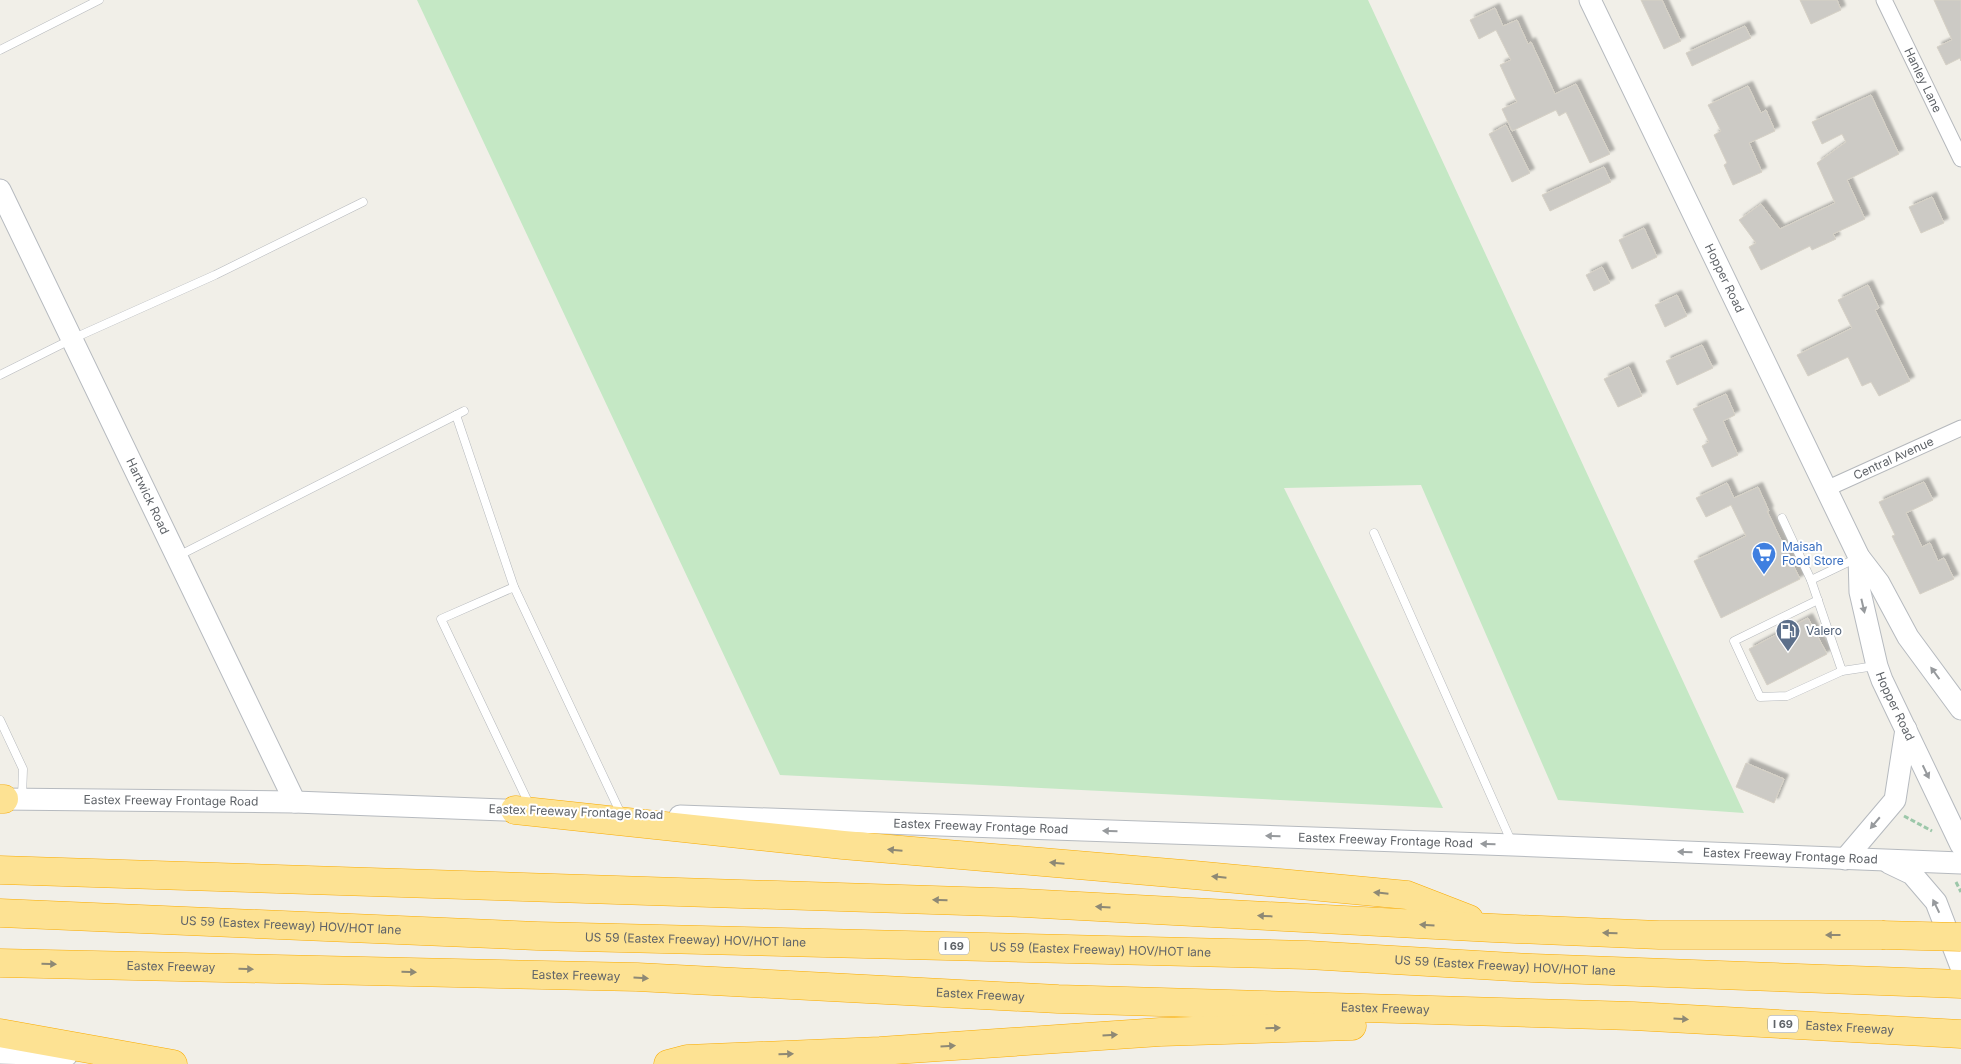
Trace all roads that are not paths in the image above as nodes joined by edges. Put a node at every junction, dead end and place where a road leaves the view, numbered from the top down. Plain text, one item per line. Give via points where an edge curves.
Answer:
1 (99, 0) edge
2 (1590, 0) edge
3 (1884, 0) edge
4 (0, 50) edge
5 (1961, 160) edge
6 (0, 190) edge
7 (363, 202) dead end
8 (72, 340) junction
9 (0, 375) edge
10 (464, 411) dead end
11 (456, 415) junction
12 (1961, 428) edge
13 (1826, 489) junction
14 (1782, 518) dead end
15 (1374, 533) dead end
16 (178, 556) junction
17 (1859, 557) junction
18 (1811, 580) junction
19 (514, 587) junction
20 (1818, 600) junction
21 (1877, 666) junction
22 (1842, 671) junction
23 (1961, 709) edge
24 (0, 720) edge
25 (1906, 729) junction
26 (6, 799) edge
27 (295, 802) junction
28 (524, 810) junction
29 (621, 814) junction
30 (1513, 844) junction
31 (1961, 845) edge
32 (1845, 859) junction
33 (1884, 860) junction
34 (1961, 863) edge
35 (0, 870) edge
36 (0, 913) edge
37 (1493, 928) junction
38 (1961, 937) edge
39 (0, 963) edge
40 (1961, 967) edge
41 (1961, 984) edge
42 (1633, 1016) junction
43 (0, 1033) edge
44 (1961, 1034) edge
45 (0, 1053) edge
46 (61, 1059) edge
47 (168, 1064) edge
48 (173, 1064) edge
49 (668, 1064) edge

1 - 4 lane
2 - 13 main road, Hopper Road
3 - 5 street, Hanley Lane
6 - 8 main road, Hartwick Road
7 - 8 lane via 215,275
8 - 9 lane
8 - 16 main road, Hartwick Road
10 - 11 lane
11 - 16 lane
11 - 19 lane
12 - 13 street, Central Avenue
13 - 17 main road, Hopper Road
14 - 18 lane
15 - 30 lane
16 - 27 main road, Hartwick Road
17 - 18 lane
17 -> 21 main road, Hopper Road via 1860,592
23 -> 17 main road, Hopper Road via 1908,637 1879,583
18 - 20 lane
19 - 28 lane via 441,619
19 - 29 lane
20 - 22 lane
20 - 22 lane via 1734,641 1760,697 1787,696
21 - 22 lane
21 - 25 main road, Hopper Road
24 - 26 lane via 23,769
25 -> 31 main road, Hopper Road
25 -> 32 main road via 1895,800
26 - 27 main road, Eastex Freeway Frontage Road
27 - 28 main road, Eastex Freeway Frontage Road
28 - 29 main road, Eastex Freeway Frontage Road
37 -> 28 highway via 1407,895 843,846
30 -> 29 main road, Eastex Freeway Frontage Road
32 -> 30 main road, Eastex Freeway Frontage Road
32 - 33 main road, Eastex Freeway Frontage Road
33 - 34 main road, Eastex Freeway Frontage Road
40 -> 33 main road via 1936,902 1912,874
37 -> 35 highway via 1022,902
36 - 41 highway, US 59 (Eastex Freeway) HOV/HOT lane / I 69 via 537,936 1308,955 1542,968
38 -> 37 highway, bridge via 1659,935
39 -> 42 highway, Eastex Freeway / I 69 via 637,977 1058,999
42 -> 44 highway, Eastex Freeway / I 69
49 -> 42 highway via 687,1058 880,1051 1160,1032
43 - 48 highway
45 - 46 main road
46 - 47 main road

